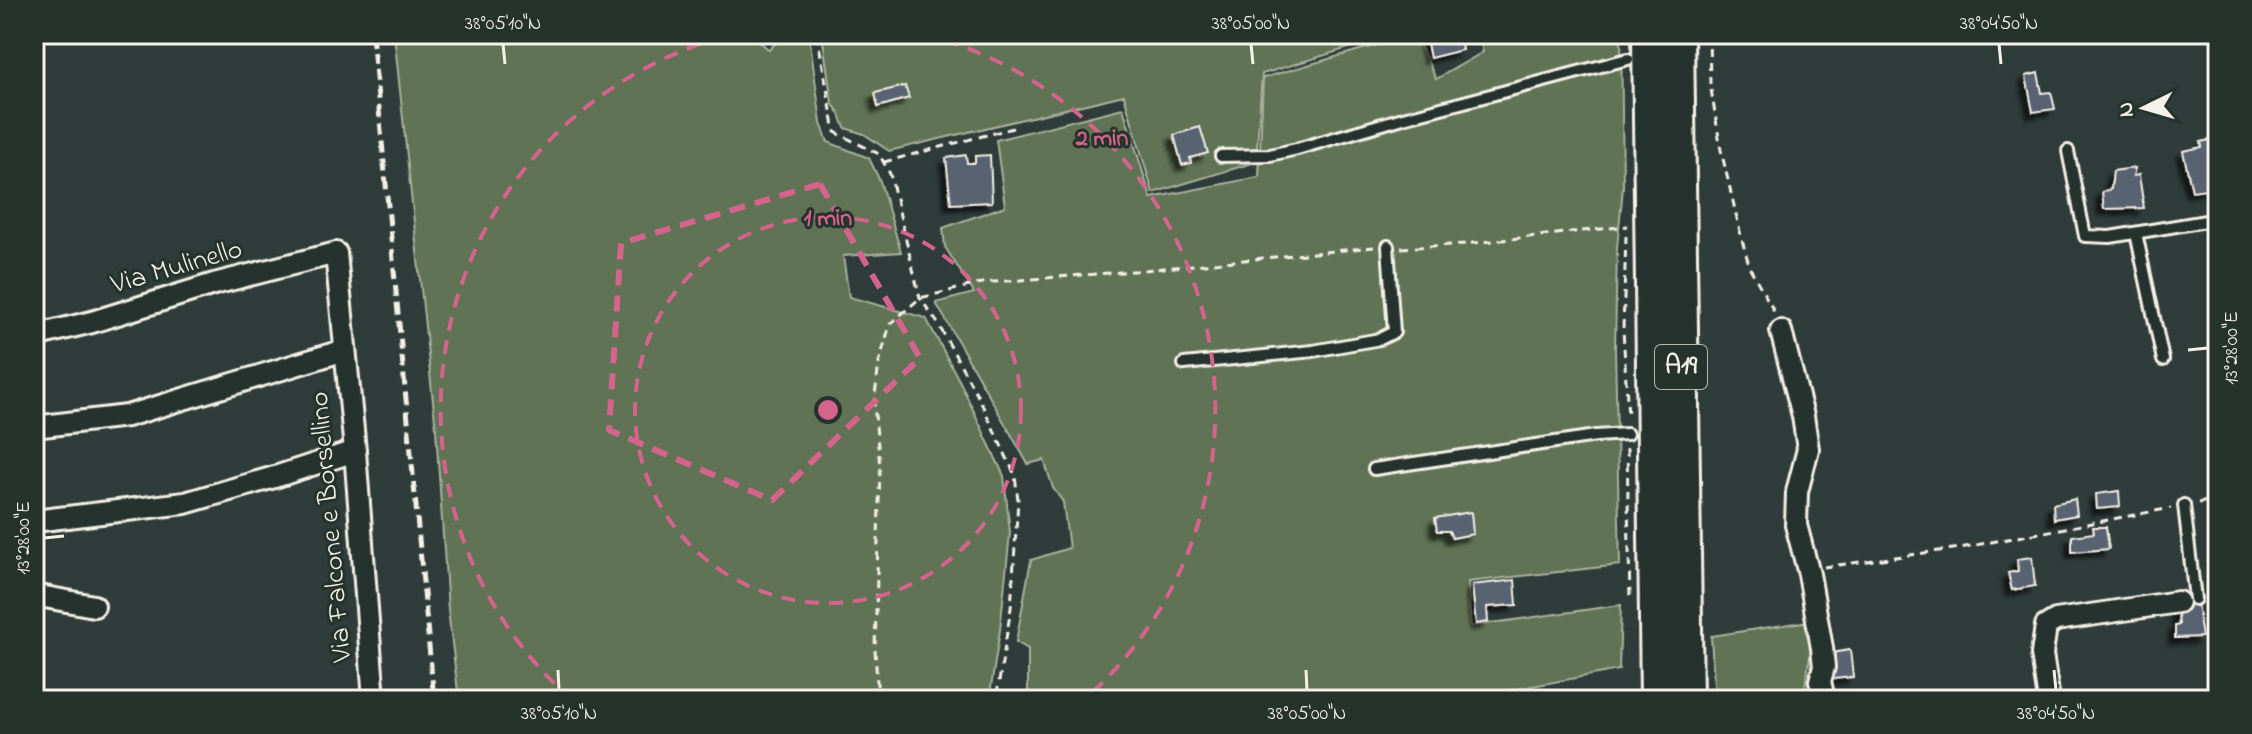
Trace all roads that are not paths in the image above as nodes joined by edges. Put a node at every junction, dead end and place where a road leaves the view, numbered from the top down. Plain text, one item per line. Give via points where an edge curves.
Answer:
1 (1676, 34) edge
2 (1639, 47) edge
3 (2068, 151) dead end
4 (1221, 156) dead end
5 (2218, 219) edge
6 (2136, 233) junction
7 (1388, 246) road end
8 (336, 253) joint
9 (1781, 331) road end
10 (34, 336) edge
11 (345, 350) junction
12 (2163, 360) dead end
13 (1184, 364) dead end
14 (34, 427) edge
15 (1627, 434) dead end
16 (355, 451) junction
17 (1374, 469) dead end
18 (2184, 505) road end
19 (34, 521) edge
20 (34, 595) edge
21 (2186, 600) joint
22 (94, 606) dead end
23 (374, 700) edge
24 (1658, 700) edge
25 (1685, 700) edge
26 (1824, 700) edge
27 (2049, 700) edge

1 - 25 highway, A19
2 - 4 lane via 1297,149
2 - 24 highway, A19
3 - 6 lane via 2085,236
5 - 6 lane
6 - 12 lane
7 - 13 lane via 1394,332 1313,351
8 - 10 street, Via Mulinello
8 - 11 street, Via Falcone e Borsellino
9 - 26 street via 1808,449 1797,492 1796,525 1822,648
11 - 14 street via 127,416
11 - 16 street, Via Falcone e Borsellino
15 - 17 lane
16 - 19 street via 185,503
16 - 23 street, Via Falcone e Borsellino
18 - 21 lane
20 - 22 street
21 - 27 street via 2056,620 2046,626 2042,654

